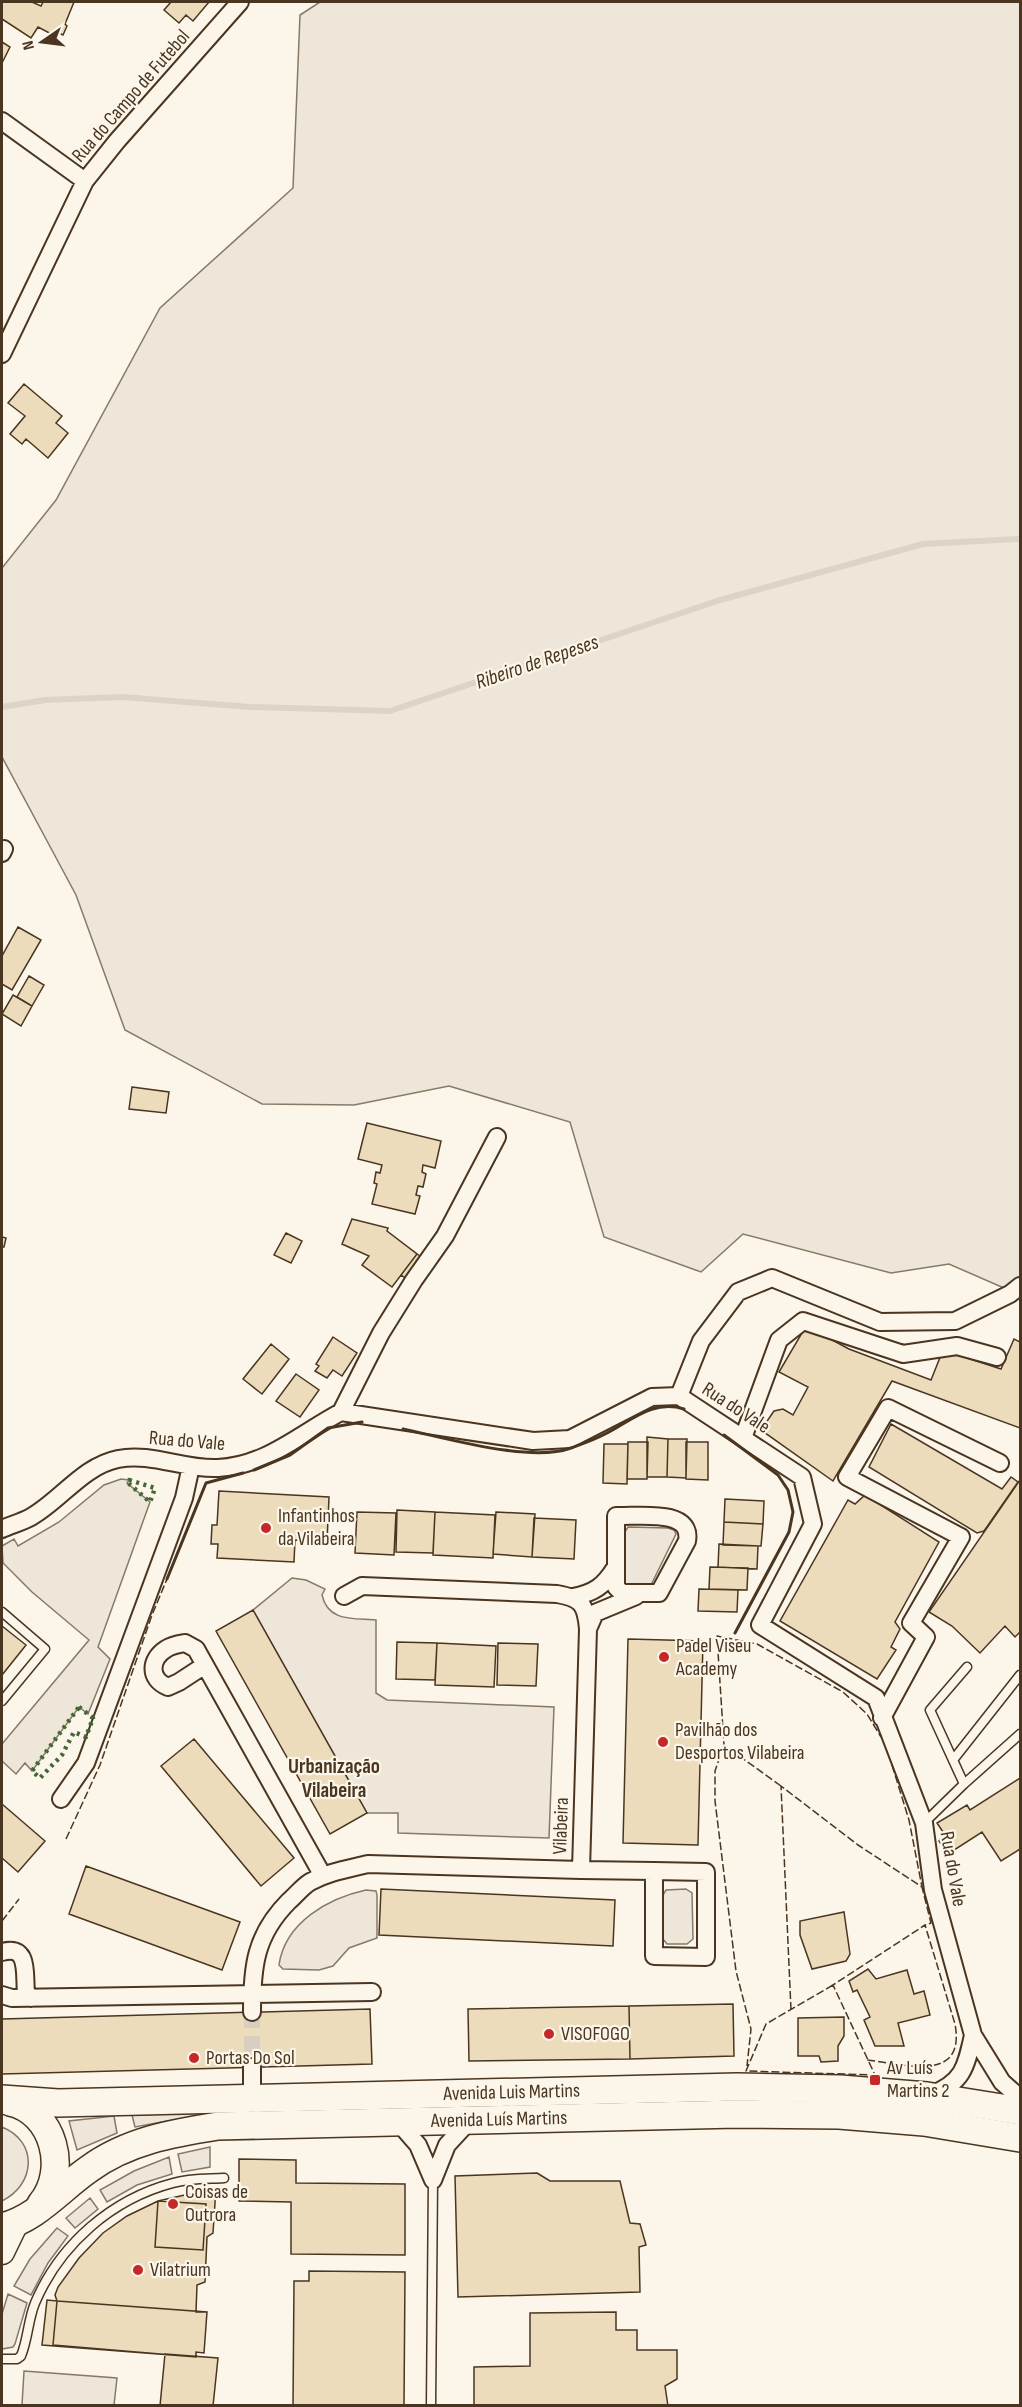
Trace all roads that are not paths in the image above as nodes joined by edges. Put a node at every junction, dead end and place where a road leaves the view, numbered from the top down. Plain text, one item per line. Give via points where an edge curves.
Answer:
1 (240, 2) edge
2 (2, 121) edge
3 (85, 182) junction
4 (2, 354) edge
5 (497, 1137) dead end
6 (1020, 1286) edge
7 (997, 1357) dead end
8 (679, 1396) junction
9 (341, 1412) junction
10 (743, 1438) junction
11 (1000, 1463) dead end
12 (191, 1466) junction
13 (2, 1529) edge
14 (615, 1568) junction
15 (646, 1593) junction
16 (344, 1596) dead end
17 (573, 1597) junction
18 (2, 1612) edge
19 (588, 1629) junction
20 (204, 1665) dead end
21 (967, 1667) dead end
22 (1020, 1675) edge
23 (2, 1701) edge
24 (882, 1718) junction
25 (1020, 1734) edge
26 (953, 1760) junction
27 (963, 1784) junction
28 (62, 1799) dead end
29 (924, 1823) junction
30 (581, 1870) junction
31 (654, 1871) junction
32 (323, 1876) junction
33 (2, 1952) edge
34 (372, 1992) dead end
35 (252, 1994) junction
36 (2, 1995) edge
37 (31, 1998) junction
38 (252, 2012) tunnel mouth
39 (973, 2036) junction
40 (252, 2067) tunnel mouth
41 (927, 2096) junction
42 (252, 2098) junction
43 (1020, 2098) edge
44 (2, 2100) edge
45 (1020, 2111) edge
46 (470, 2120) junction
47 (398, 2122) junction
48 (1020, 2138) edge
49 (224, 2178) dead end
50 (433, 2180) junction
51 (17, 2221) edge
52 (2, 2252) edge
53 (2, 2359) edge
54 (432, 2406) edge

1 - 3 street, Rua do Campo de Futebol
2 - 3 street
3 - 4 street, Rua do Campo de Futebol
5 - 9 street via 445,1236 381,1333
6 - 8 street via 955,1321 880,1322 772,1278 738,1292 701,1341
7 - 10 street via 957,1346 903,1354 803,1321 778,1340
8 - 9 street, Rua do Vale via 652,1397 570,1439 560,1440 522,1440
8 - 10 street, Rua do Vale
9 - 12 street, Rua do Vale via 269,1455 244,1465
10 - 24 street, Rua do Vale via 802,1477 813,1524 760,1625 876,1698
11 - 24 street via 888,1408 847,1477 961,1537 911,1623 926,1637
12 - 13 street, Rua do Vale via 141,1458 118,1459 92,1470 32,1516
12 - 28 street via 184,1497 86,1763
14 - 15 street via 616,1587 622,1593
14 - 15 street via 616,1516 680,1520 688,1534 687,1541 659,1593
14 - 17 street via 600,1588
15 - 19 street via 595,1613
16 - 17 street via 362,1586
17 - 19 street, Vilabeira via 583,1605
18 - 23 lane via 45,1649
19 - 30 street, Vilabeira
20 - 32 street
21 - 26 lane via 930,1710
22 - 26 lane
24 - 29 street, Rua do Vale
25 - 27 lane
26 - 27 lane
27 - 29 lane
29 - 39 street, Rua do Vale via 933,1890
30 - 31 street
30 - 32 street, Vilabeira via 368,1864
31 - 31 street via 654,1956 706,1957 706,1872
32 - 35 street, Vilabeira via 308,1883 280,1911 261,1941 253,1970
33 - 37 street via 17,1952 24,1960 26,1992
34 - 35 street
35 - 37 street
35 - 38 street, Vilabeira
36 - 37 street
39 - 41 street via 966,2068 946,2089
39 - 43 street via 1002,2082
40 - 42 street
41 - 42 main road, Avenida Luis Martins via 737,2087
41 - 45 main road, Avenida Luis Martins
42 - 44 main road, Avenida Luis Martins via 58,2103
44 - 51 main road, Avenida Luis Martins via 16,2103 35,2115 49,2133 56,2154 55,2176 47,2197
46 - 47 main road, Avenida Luís Martins
46 - 48 main road, Avenida Luís Martins via 839,2115 924,2122
46 - 50 street via 447,2145
47 - 50 street via 418,2145
47 - 51 main road, Avenida Luís Martins via 218,2126 169,2133 132,2145 90,2167
49 - 53 lane via 179,2181 152,2190 93,2223 45,2283 34,2304 21,2356
50 - 54 lane
51 - 52 street

